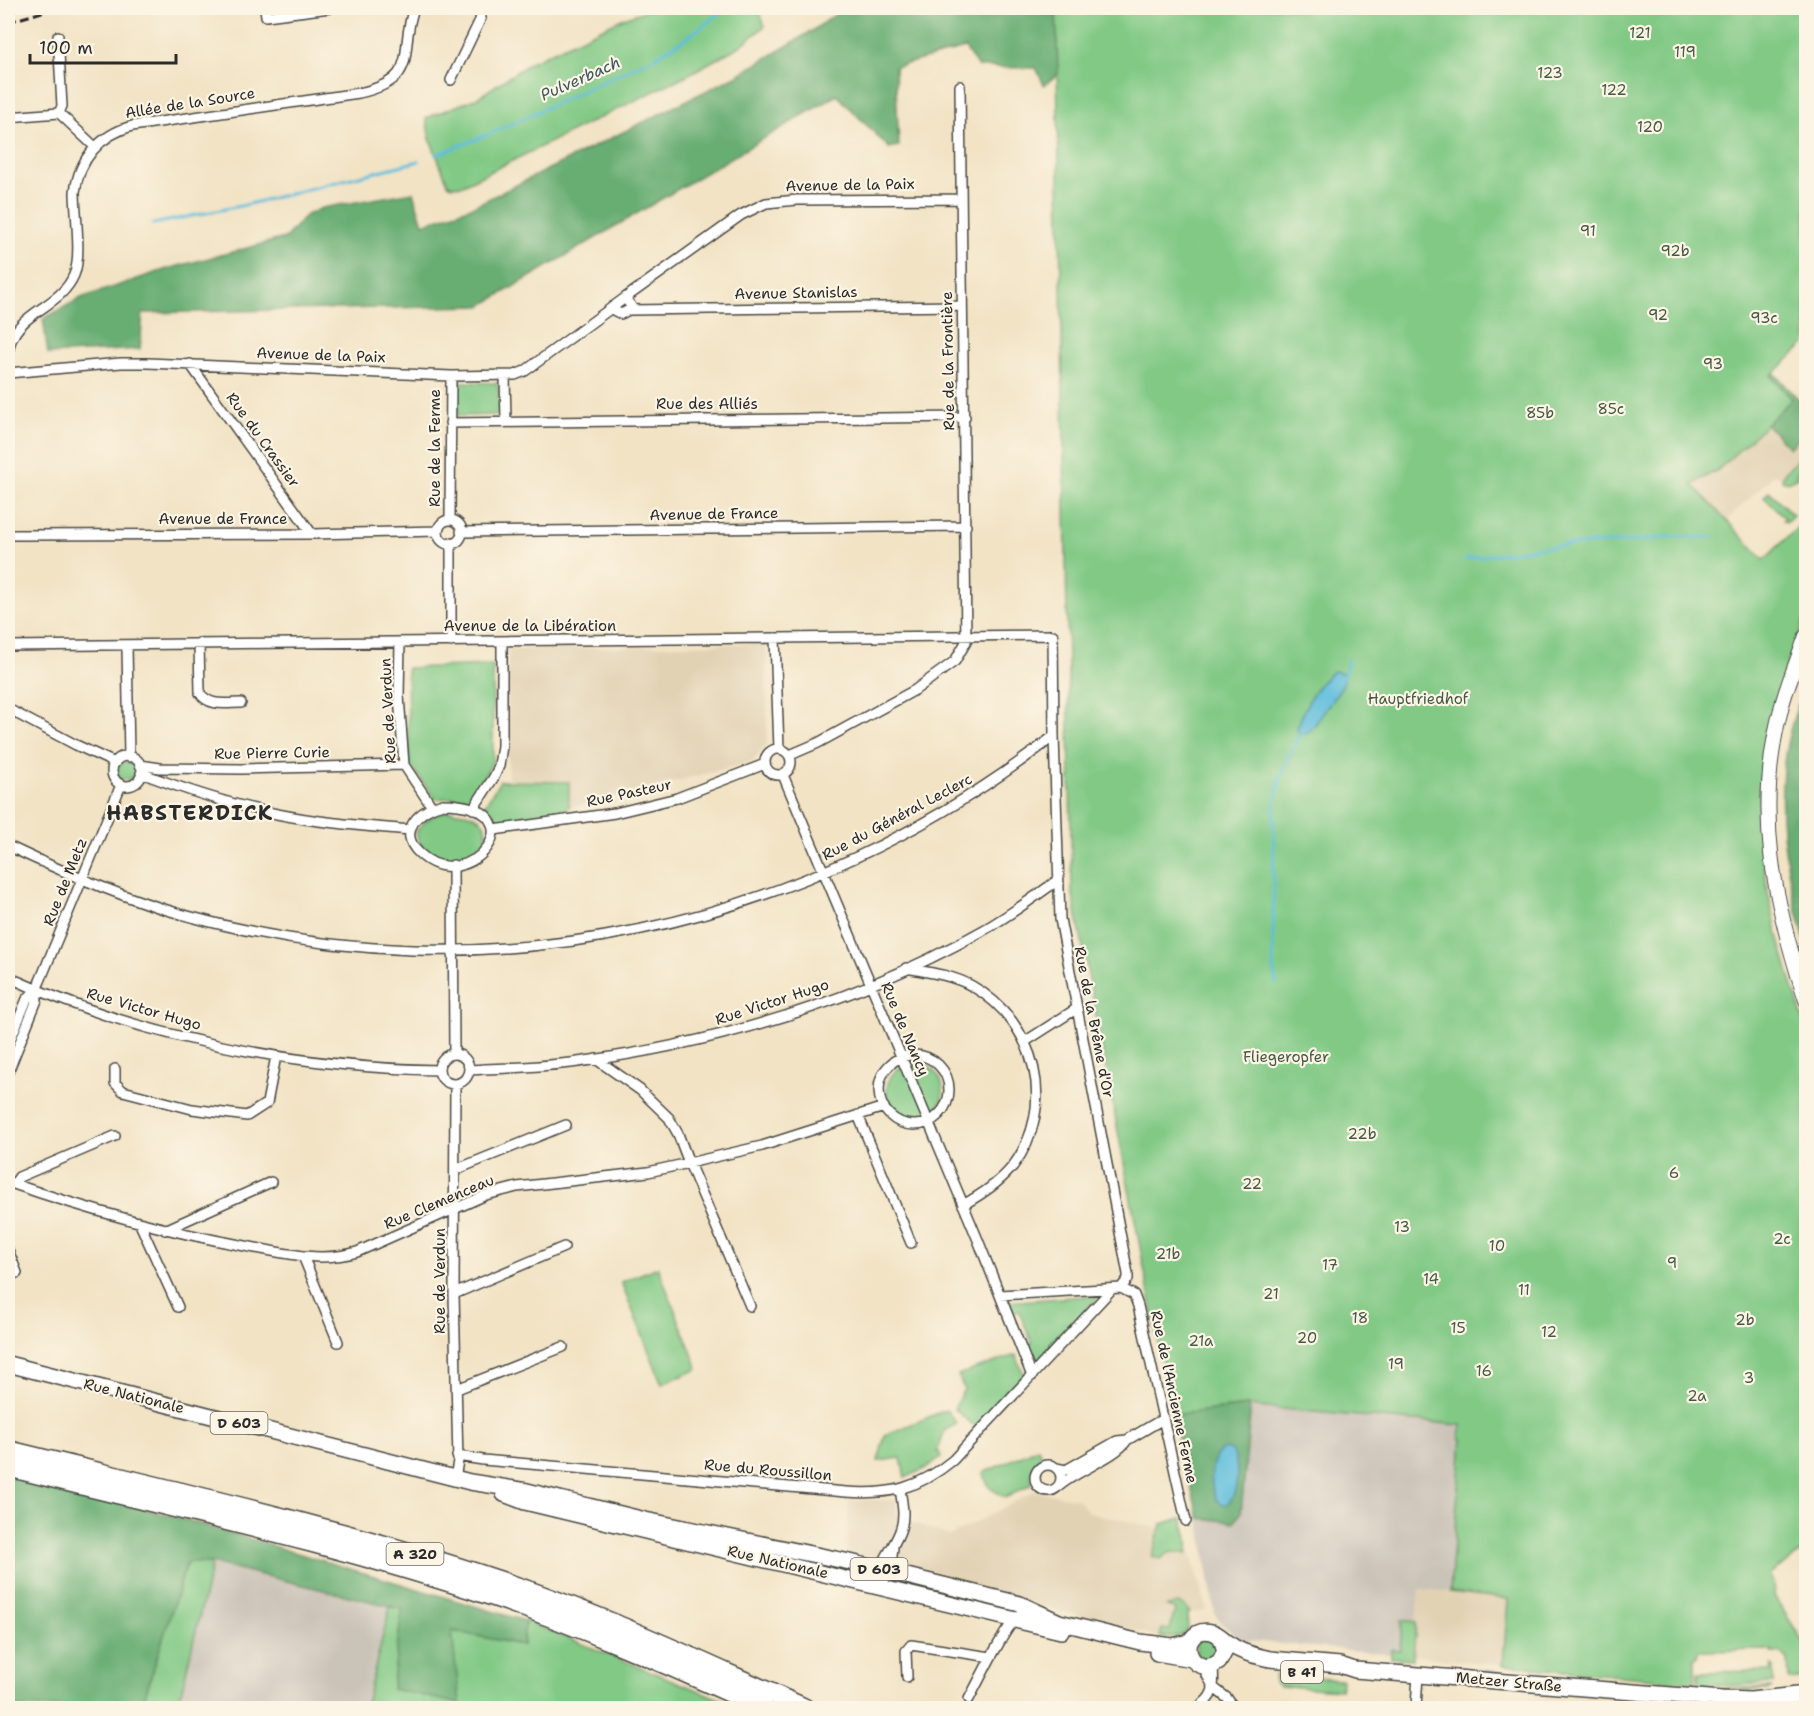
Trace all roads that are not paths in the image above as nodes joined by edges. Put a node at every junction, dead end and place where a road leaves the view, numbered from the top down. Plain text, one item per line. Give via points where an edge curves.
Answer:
1 (330, 8) edge
2 (414, 8) edge
3 (477, 8) edge
4 (266, 12) edge
5 (58, 36) dead end
6 (451, 80) dead end
7 (960, 86) dead end
8 (59, 114) junction
9 (8, 117) edge
10 (95, 147) junction
11 (960, 200) junction
12 (625, 297) junction
13 (962, 306) junction
14 (612, 307) junction
15 (630, 310) junction
16 (190, 364) junction
17 (8, 369) edge
18 (451, 376) junction
19 (505, 376) junction
20 (965, 417) junction
21 (506, 421) junction
22 (450, 423) junction
23 (450, 520) junction
24 (966, 526) junction
25 (438, 531) junction
26 (461, 532) junction
27 (312, 534) junction
28 (8, 535) edge
29 (451, 543) junction
30 (967, 635) junction
31 (1053, 635) joint
32 (1806, 636) edge
33 (775, 638) junction
34 (400, 642) junction
35 (451, 642) junction
36 (502, 642) junction
37 (198, 644) junction
38 (8, 646) edge
39 (127, 646) junction
40 (241, 703) dead end
41 (8, 709) edge
42 (1053, 736) junction
43 (779, 749) junction
44 (790, 756) junction
45 (129, 757) junction
46 (115, 763) junction
47 (765, 764) junction
48 (404, 765) junction
49 (141, 769) junction
50 (783, 775) junction
51 (121, 785) junction
52 (432, 807) junction
53 (473, 809) junction
54 (410, 830) junction
55 (494, 830) junction
56 (8, 846) edge
57 (453, 865) junction
58 (824, 873) junction
59 (83, 880) junction
60 (1058, 880) junction
61 (454, 950) junction
62 (906, 968) junction
63 (8, 977) edge
64 (870, 984) junction
65 (36, 990) junction
66 (1806, 1000) edge
67 (1076, 1009) junction
68 (1026, 1041) junction
69 (8, 1046) edge
70 (454, 1054) junction
71 (10, 1056) edge
72 (276, 1056) junction
73 (902, 1058) junction
74 (596, 1059) junction
75 (116, 1069) dead end
76 (439, 1070) junction
77 (469, 1070) junction
78 (8, 1072) edge
79 (455, 1084) junction
80 (884, 1107) junction
81 (858, 1115) junction
82 (928, 1123) junction
83 (566, 1125) dead end
84 (115, 1136) dead end
85 (689, 1163) junction
86 (455, 1170) junction
87 (271, 1182) dead end
88 (11, 1183) edge
89 (963, 1205) junction
90 (455, 1210) junction
91 (140, 1224) junction
92 (165, 1230) junction
93 (911, 1243) dead end
94 (564, 1247) dead end
95 (8, 1251) edge
96 (303, 1256) junction
97 (17, 1273) dead end
98 (1117, 1288) junction
99 (454, 1294) junction
100 (1000, 1295) junction
101 (750, 1305) dead end
102 (178, 1307) dead end
103 (338, 1342) dead end
104 (562, 1347) dead end
105 (8, 1364) edge
106 (1032, 1376) junction
107 (457, 1389) junction
108 (1163, 1419) junction
109 (1127, 1440) junction
110 (8, 1450) edge
111 (457, 1456) junction
112 (8, 1467) edge
113 (1056, 1468) junction
114 (455, 1478) junction
115 (470, 1482) junction
116 (1058, 1487) junction
117 (900, 1489) junction
118 (1186, 1521) dead end
119 (885, 1571) junction
120 (880, 1587) junction
121 (1030, 1609) junction
122 (1014, 1620) junction
123 (1221, 1638) junction
124 (1190, 1642) junction
125 (991, 1657) junction
126 (1207, 1663) junction
127 (1354, 1670) junction
128 (1418, 1674) junction
129 (907, 1677) dead end
130 (1214, 1688) junction
131 (1806, 1694) edge
132 (969, 1699) dead end
133 (1785, 1703) edge
134 (764, 1708) edge
135 (805, 1708) edge
136 (1197, 1708) edge
137 (1234, 1708) edge
138 (1416, 1708) edge

1 - 4 street
2 - 10 street, Allée de la Source via 405,60 398,75 384,86 132,126 106,136
3 - 6 street via 481,18
5 - 8 street via 62,106
7 - 11 street, Rue de la Frontière
8 - 9 street
8 - 10 street
10 - 17 street, Allée de la Source via 76,181 75,272 60,296 20,327 10,342
11 - 12 street, Avenue de la Paix via 766,203 741,215
11 - 13 street, Rue de la Frontière
12 - 14 street, Avenue de la Paix
12 - 15 street
13 - 15 street, Avenue Stanislas
13 - 20 street, Rue de la Frontière
14 - 15 street via 621,314
14 - 19 street, Avenue de la Paix via 525,371
16 - 17 street, Avenue de la Paix
16 - 18 street, Avenue de la Paix
16 - 27 street, Rue du Crassier
18 - 19 street, Avenue de la Paix
18 - 22 street, Rue de la Ferme
19 - 21 street
20 - 21 street, Rue des Alliés
20 - 24 street, Rue de la Frontière
21 - 22 street, Rue des Alliés
22 - 23 street, Rue de la Ferme
23 - 25 street
23 - 26 street via 459,525
24 - 26 street, Avenue de France
24 - 30 street, Rue de la Frontière
25 - 27 street, Avenue de France
25 - 29 street via 440,539
26 - 29 street
27 - 28 street, Avenue de France
29 - 35 street
30 - 31 street, Avenue de la Libération
30 - 33 street, Avenue de la Libération
30 - 44 street via 955,661 915,690
31 - 42 street, Rue de la Brême d'Or
32 - 66 main road via 1776,732 1768,805 1777,902
33 - 36 street, Avenue de la Libération
33 - 43 street
34 - 35 street, Avenue de la Libération
34 - 37 street, Avenue de la Libération
34 - 48 street, Rue de Verdun
35 - 36 street, Avenue de la Libération
36 - 53 street via 499,766
37 - 39 street, Avenue de la Libération
37 - 40 street via 200,693 204,700
38 - 39 street, Avenue de la Libération
39 - 45 street
41 - 46 street
42 - 58 street, Rue du Général Leclerc via 983,788
42 - 60 street, Rue de la Brême d'Or
43 - 44 street
43 - 47 street via 768,753
44 - 50 street via 792,764
45 - 46 street
45 - 49 street via 138,761
46 - 51 street via 112,775
47 - 50 street via 771,774
47 - 55 street, Rue Pasteur via 677,798 615,813
48 - 49 street, Rue Pierre Curie
48 - 52 street, Rue de Verdun
49 - 51 street via 134,784
49 - 54 street via 184,789 277,814
50 - 58 street, Rue de Nancy
51 - 59 street, Rue de Metz
52 - 53 street via 455,804
52 - 54 street via 415,820
53 - 55 street via 489,819
54 - 57 street via 420,854 435,863
55 - 57 street via 486,851 462,865
56 - 59 street, Rue du Général Leclerc
57 - 61 street
58 - 61 street, Rue du Général Leclerc via 750,901 633,932 547,944
58 - 64 street, Rue de Nancy
59 - 61 street, Rue du Général Leclerc via 184,915 272,935 408,951
59 - 65 street, Rue de Metz
60 - 62 street, Rue Victor Hugo via 982,931
60 - 67 street, Rue de la Brême d'Or via 1060,919
61 - 70 street
62 - 64 street, Rue Victor Hugo
62 - 68 street via 979,990 1009,1016
63 - 65 street, Rue Victor Hugo
64 - 73 street, Rue de Nancy
64 - 74 street, Rue Victor Hugo via 755,1026 664,1048
65 - 69 street, Rue de Metz via 27,999
65 - 71 street, Rue de Metz via 37,1000
65 - 72 street, Rue Victor Hugo via 171,1034
67 - 68 street
67 - 98 street, Rue de la Brême d'Or via 1128,1274 1128,1279
68 - 89 street via 1038,1098 1030,1135 1004,1175 989,1190
70 - 76 street via 445,1057
70 - 77 street via 465,1059
71 - 78 street, Rue de Metz
72 - 75 street via 267,1103 247,1116 192,1109 123,1091 115,1083
72 - 76 street, Rue Victor Hugo via 369,1067
73 - 80 street via 882,1078 880,1097
73 - 82 street, Rue de Nancy
73 - 82 street via 923,1057 933,1061 947,1078 948,1099 944,1109
74 - 77 street, Rue Victor Hugo
74 - 85 street via 658,1105 678,1134
76 - 79 street via 446,1082
77 - 79 street via 466,1078
79 - 86 street, Rue de Verdun
80 - 81 street, Rue Clemenceau
80 - 82 street via 898,1121
81 - 85 street, Rue Clemenceau via 762,1146
81 - 93 street
82 - 89 street, Rue de Nancy
83 - 86 street
84 - 88 street
85 - 90 street, Rue Clemenceau via 648,1172 517,1187 486,1195
85 - 101 street
86 - 90 street, Rue de Verdun
87 - 92 street
88 - 91 street, Rue Clemenceau
89 - 100 street, Rue de Nancy
90 - 96 street, Rue Clemenceau via 342,1257
90 - 99 street, Rue de Verdun
91 - 92 street, Rue Clemenceau
91 - 102 street
92 - 96 street, Rue Clemenceau
94 - 99 street
95 - 97 street
96 - 103 street
98 - 100 street
98 - 106 street, Rue du Roussillon
98 - 108 street, Rue de l'Ancienne Ferme via 1130,1291 1137,1299
99 - 107 street, Rue de Verdun
100 - 106 street
104 - 107 street
105 - 114 main road, Rue Nationale / D 603
106 - 117 street, Rue du Roussillon via 953,1460 935,1475
107 - 111 street, Rue de Verdun
108 - 109 street
108 - 118 street, Rue de l'Ancienne Ferme
109 - 113 street via 1117,1441 1066,1470
109 - 116 street via 1121,1448
110 - 135 highway, A 320 via 353,1536 497,1579 640,1635
111 - 114 street, Rue de Verdun
111 - 117 street, Rue du Roussillon via 846,1492
112 - 134 highway, A 320 via 350,1553 471,1590 572,1625
113 - 116 street via 1061,1477
113 - 116 street via 1042,1467 1035,1479 1044,1490
114 - 115 main road, Rue Nationale / D 603
115 - 119 main road, Rue Nationale / D 603 via 527,1491
115 - 120 main road, Rue Nationale / D 603 via 525,1502
117 - 119 street via 902,1525
119 - 120 street
119 - 121 main road, Rue Nationale / D 603
120 - 122 main road, Rue Nationale / D 603
121 - 122 street
121 - 124 main road, Rue Nationale / D 603 via 1059,1622 1140,1642 1172,1646
122 - 125 street
122 - 126 main road, Rue Nationale / D 603
123 - 124 main road, D 603 via 1210,1631 1202,1632
123 - 126 main road via 1225,1651
123 - 127 main road, Metzer Straße / B 41 via 1257,1656
124 - 126 main road via 1190,1654
125 - 129 street via 911,1645 906,1651
125 - 132 street
126 - 127 main road, Metzer Straße / B 41 via 1238,1660 1280,1670 1340,1675
126 - 130 street
127 - 128 main road, Metzer Straße / B 41
128 - 133 main road, Metzer Straße
128 - 138 street
130 - 136 street via 1208,1700
130 - 137 street
131 - 133 main road, Metzer Straße

